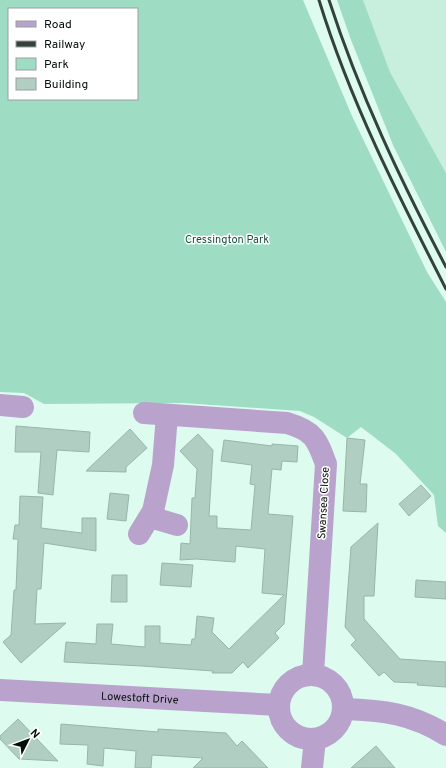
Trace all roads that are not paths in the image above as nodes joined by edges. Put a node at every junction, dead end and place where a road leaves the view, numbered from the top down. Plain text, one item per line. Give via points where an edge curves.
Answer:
1 (0, 405) edge
2 (23, 407) dead end
3 (144, 413) dead end
4 (167, 415) junction
5 (177, 525) dead end
6 (313, 674) junction
7 (0, 690) edge
8 (279, 705) junction
9 (344, 709) junction
10 (446, 735) edge
11 (315, 739) junction
12 (312, 768) edge

1 - 2 street
3 - 4 street, Swansea Close
4 - 5 street via 163,465 153,511 144,526
4 - 6 street, Swansea Close via 287,422 302,428 318,441 326,464
6 - 8 street via 301,676 290,682 282,692
6 - 9 street via 326,678 336,686 342,696
7 - 8 street, Lowestoft Drive
8 - 11 street via 280,718 287,728 297,736
9 - 10 street via 376,710 407,716
9 - 11 street via 333,732
11 - 12 street

